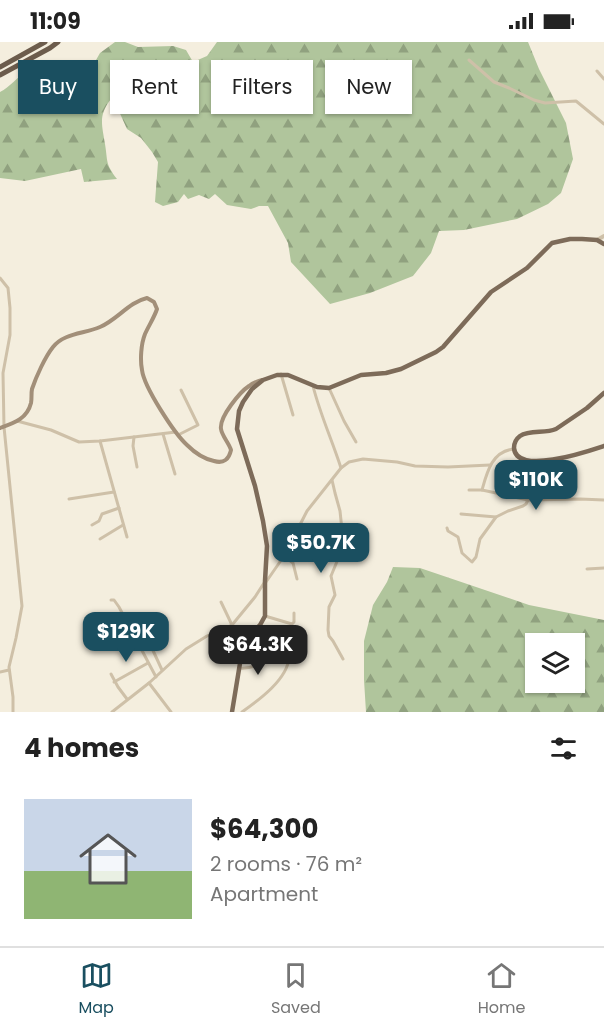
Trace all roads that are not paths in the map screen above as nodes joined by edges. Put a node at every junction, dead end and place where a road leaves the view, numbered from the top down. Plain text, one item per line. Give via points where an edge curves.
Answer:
1 (45, 42) edge
2 (58, 42) edge
3 (469, 60) dead end
4 (0, 67) edge
5 (597, 71) dead end
6 (0, 75) edge
7 (604, 78) edge
8 (604, 124) edge
9 (604, 236) edge
10 (597, 240) junction
11 (604, 244) edge
12 (0, 278) edge
13 (281, 374) junction
14 (263, 380) junction
15 (313, 386) junction
16 (329, 388) junction
17 (181, 390) dead end
18 (604, 393) edge
19 (293, 415) dead end
20 (17, 421) junction
21 (2, 427) edge
22 (177, 433) junction
23 (163, 434) junction
24 (134, 437) junction
25 (100, 441) junction
26 (356, 442) dead end
27 (604, 446) edge
28 (514, 449) junction
29 (490, 465) junction
30 (137, 467) dead end
31 (341, 468) junction
32 (175, 474) dead end
33 (332, 480) junction
34 (469, 490) dead end
35 (482, 490) junction
36 (114, 492) junction
37 (69, 499) dead end
38 (604, 500) edge
39 (528, 501) junction
40 (119, 508) junction
41 (461, 514) dead end
42 (496, 518) junction
43 (92, 525) dead end
44 (123, 525) junction
45 (447, 528) dead end
46 (127, 537) dead end
47 (100, 538) dead end
48 (284, 556) junction
49 (604, 568) edge
50 (586, 569) dead end
51 (297, 579) dead end
52 (265, 582) junction
53 (111, 600) dead end
54 (221, 602) dead end
55 (294, 614) dead end
56 (265, 616) junction
57 (232, 625) junction
58 (150, 644) dead end
59 (289, 657) dead end
60 (269, 659) dead end
61 (343, 659) dead end
62 (148, 663) junction
63 (239, 669) junction
64 (9, 670) junction
65 (162, 670) junction
66 (0, 672) edge
67 (111, 674) dead end
68 (156, 677) junction
69 (114, 682) junction
70 (148, 683) junction
71 (127, 699) junction
72 (14, 712) edge
73 (112, 712) edge
74 (171, 712) edge
75 (232, 712) edge
76 (242, 712) edge

1 - 4 highway
2 - 6 highway
3 - 8 street via 494,82 545,103 579,103
5 - 7 street
9 - 10 street
10 - 11 main road
10 - 16 main road via 552,243 492,292 436,352 393,371 361,375
12 - 21 street via 8,288 10,308
13 - 14 main road
13 - 15 main road
13 - 19 street
14 - 22 main road via 244,390 225,416 221,428 231,450 226,460 204,457
14 - 52 main road via 243,402 236,425 263,520 267,546
15 - 16 main road
15 - 31 street
16 - 26 street
17 - 22 street via 198,425
18 - 28 main road via 556,429 524,434
20 - 21 main road
20 - 22 main road via 28,411 35,382 60,340 98,328 147,298 157,309 143,339 141,368 153,397
20 - 25 street via 76,441
21 - 64 street via 22,606
22 - 23 street
23 - 24 street
23 - 32 street
24 - 25 street
24 - 30 street
25 - 36 street
27 - 28 main road via 534,461 519,457
28 - 29 street via 504,451
29 - 31 street via 415,466 359,459
29 - 35 street
31 - 33 street
33 - 48 street via 308,511
33 - 61 street via 342,530 331,576 335,595 329,607 328,630
34 - 35 street
35 - 39 street
36 - 37 street
36 - 40 street
38 - 39 street
39 - 42 street
40 - 43 street via 102,514
40 - 44 street
41 - 42 street
42 - 45 street via 480,539 472,562 462,553 458,537
44 - 46 street
44 - 47 street
48 - 51 street via 293,563
48 - 52 street
49 - 50 street
52 - 56 main road
52 - 57 street
53 - 62 street via 119,607
54 - 57 street
55 - 56 street via 292,624
56 - 63 main road via 244,643
57 - 65 street via 195,642
58 - 65 street
59 - 76 street via 276,684
60 - 63 street
62 - 68 street
62 - 69 street
63 - 75 main road
64 - 66 street
64 - 72 street
65 - 68 street
67 - 69 street
68 - 70 street
69 - 71 street
70 - 71 street
70 - 74 street
71 - 73 street

